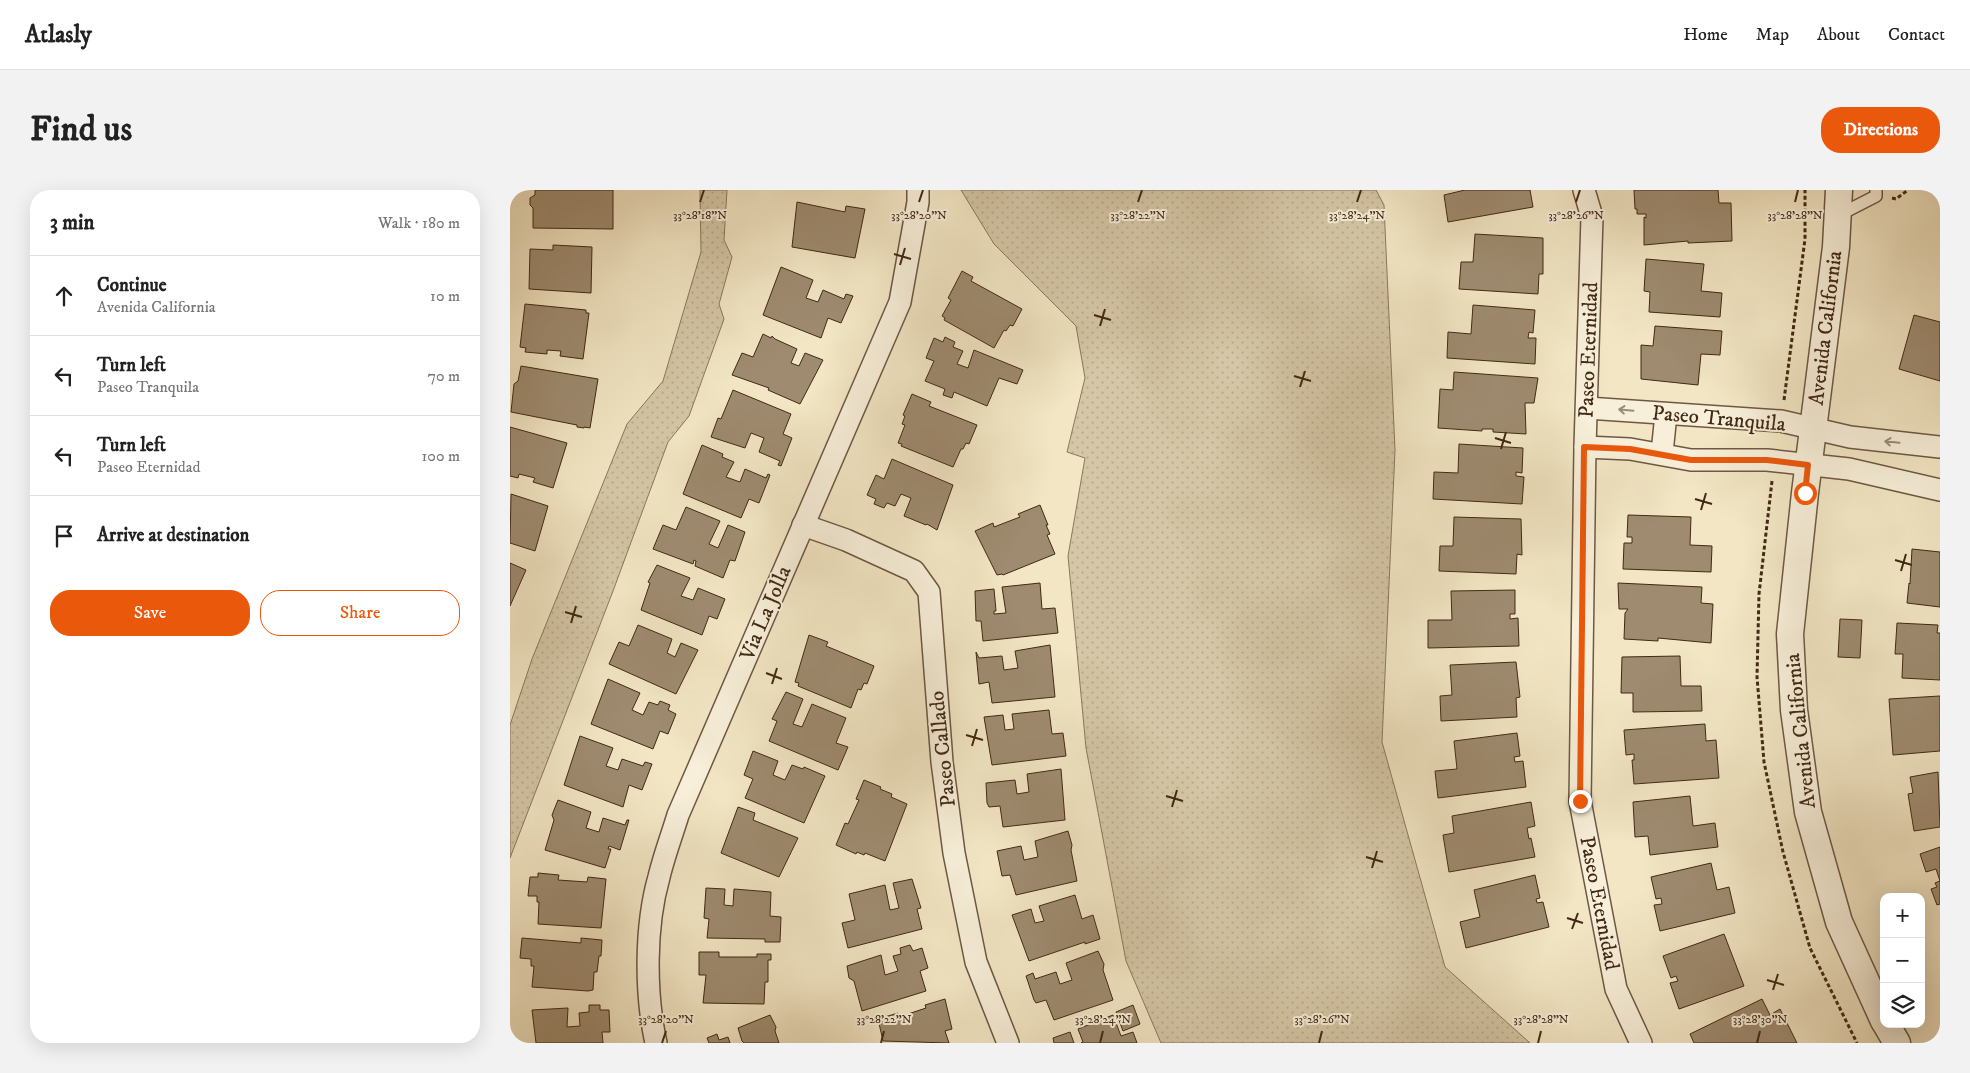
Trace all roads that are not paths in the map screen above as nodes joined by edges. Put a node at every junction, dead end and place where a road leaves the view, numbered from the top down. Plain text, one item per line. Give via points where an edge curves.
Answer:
1 (918, 190) edge
2 (1584, 190) edge
3 (1876, 190) edge
4 (1839, 202) edge
5 (1587, 408) junction
6 (1666, 414) junction
7 (1813, 428) junction
8 (1584, 447) junction
9 (1940, 447) edge
10 (1662, 453) junction
11 (1808, 465) junction
12 (1940, 490) edge
13 (803, 524) junction
14 (1880, 1012) edge
15 (1888, 1028) edge
16 (656, 1043) edge
17 (1008, 1043) edge
18 (1641, 1043) edge
19 (1897, 1043) edge

1 - 13 street, Via La Jolla via 900,302
2 - 5 street, Paseo Eternidad via 1592,217
3 - 4 lane via 1876,196
4 - 7 street, Avenida California
6 -> 5 street, Paseo Tranquila
5 - 8 street, Paseo Eternidad
6 - 7 street, Paseo Tranquila via 1781,421
6 - 10 street
9 -> 7 street, Paseo Tranquila via 1850,437
7 - 11 street, Avenida California
8 - 10 street, Paseo Tranquila
8 - 18 street, Paseo Eternidad via 1580,801 1616,989
10 - 11 street, Paseo Tranquila via 1691,460 1767,460
11 - 12 street, Paseo Tranquila via 1849,468
11 - 14 street, Avenida California via 1790,634 1794,710 1808,812 1839,922
13 - 16 street, Via La Jolla via 678,815 658,878 648,948 650,1013
13 - 17 street, Paseo Callado via 914,571 929,592 942,762 954,853 976,962
15 - 19 street

